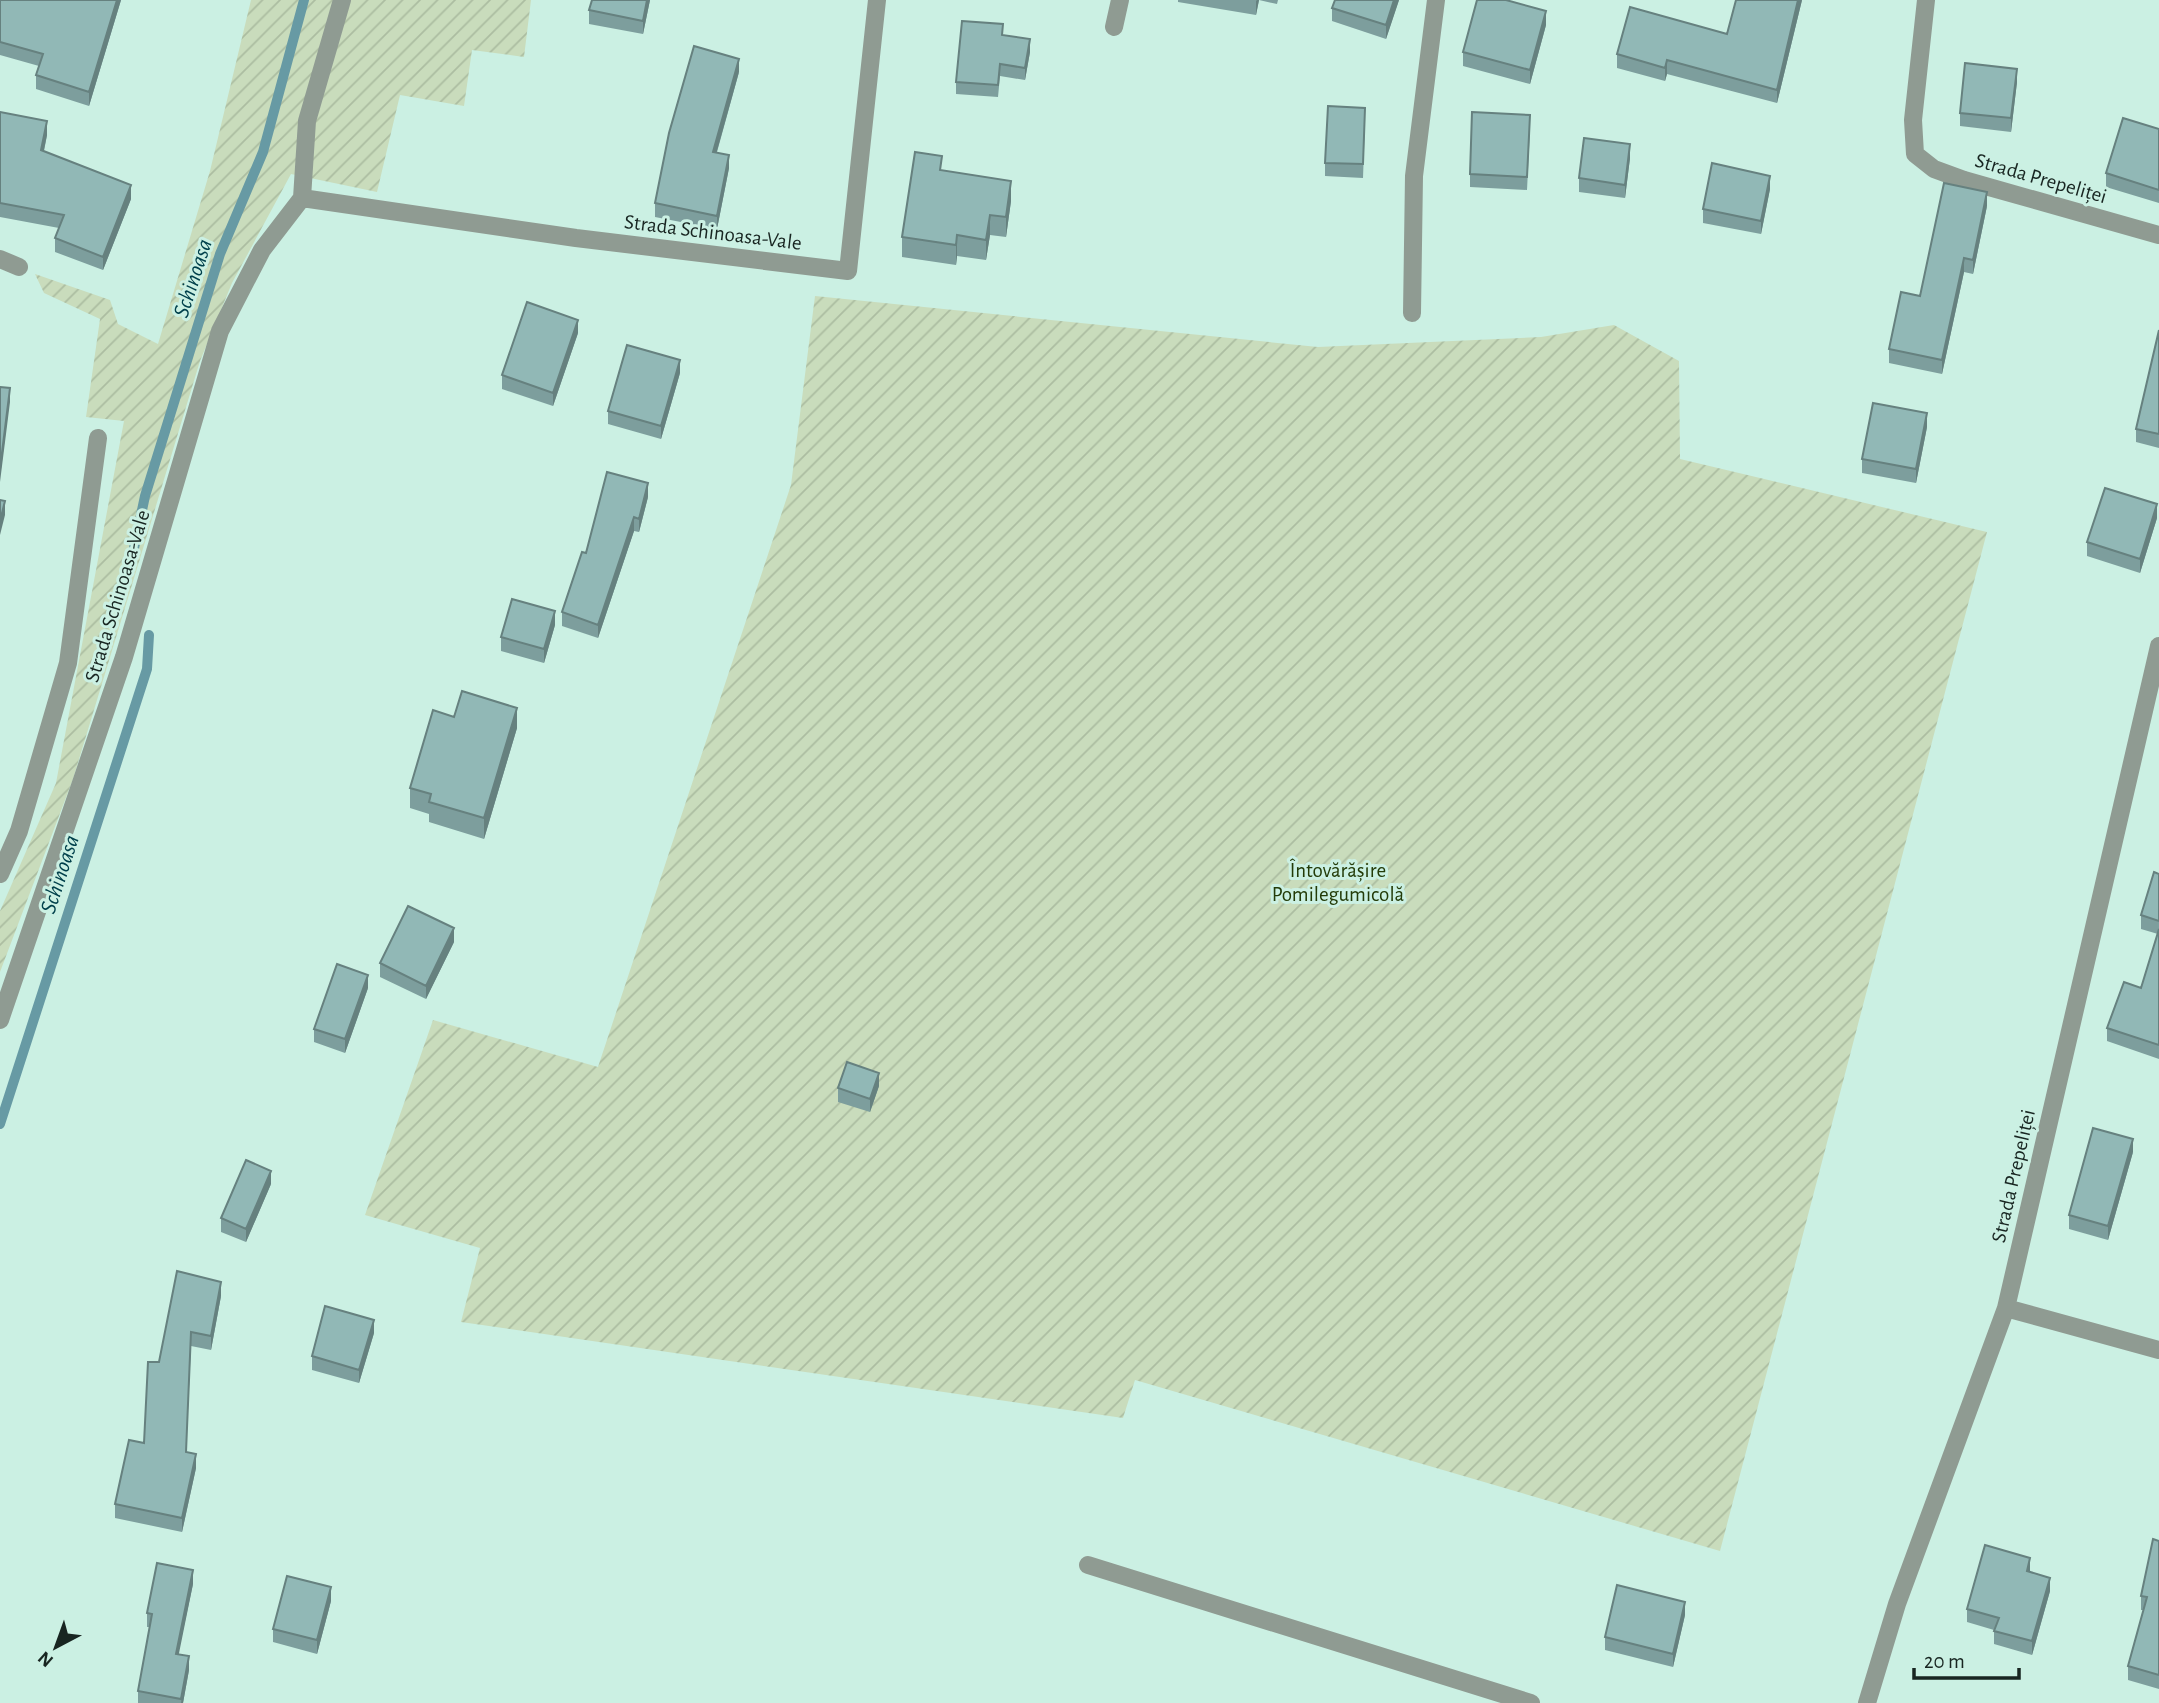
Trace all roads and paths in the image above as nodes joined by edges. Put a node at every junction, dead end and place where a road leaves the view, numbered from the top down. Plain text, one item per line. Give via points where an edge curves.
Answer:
1 (342, 0) edge
2 (877, 0) edge
3 (1120, 0) edge
4 (1436, 0) edge
5 (1926, 0) edge
6 (1114, 27) dead end
7 (303, 198) junction
8 (2159, 235) edge
9 (0, 259) edge
10 (19, 267) dead end
11 (1412, 313) dead end
12 (98, 439) dead end
13 (2159, 646) edge
14 (0, 874) edge
15 (0, 1020) edge
16 (2006, 1308) junction
17 (2159, 1350) edge
18 (1088, 1564) dead end
19 (1531, 1703) edge
20 (1867, 1703) edge

1 - 7 street via 307,121
2 - 7 street, Strada Schinoasa-Vale via 848,271 576,239
3 - 6 street
4 - 11 street via 1414,176
5 - 8 street, Strada Prepeliței via 1913,120 1915,154 1934,169 1964,180
7 - 15 street, Strada Schinoasa-Vale via 262,250 220,331 124,657
9 - 10 street
12 - 14 street via 68,663 19,831
13 - 16 street, Strada Prepeliței
16 - 17 street
16 - 20 street, Strada Prepeliței via 1897,1604
18 - 19 street

